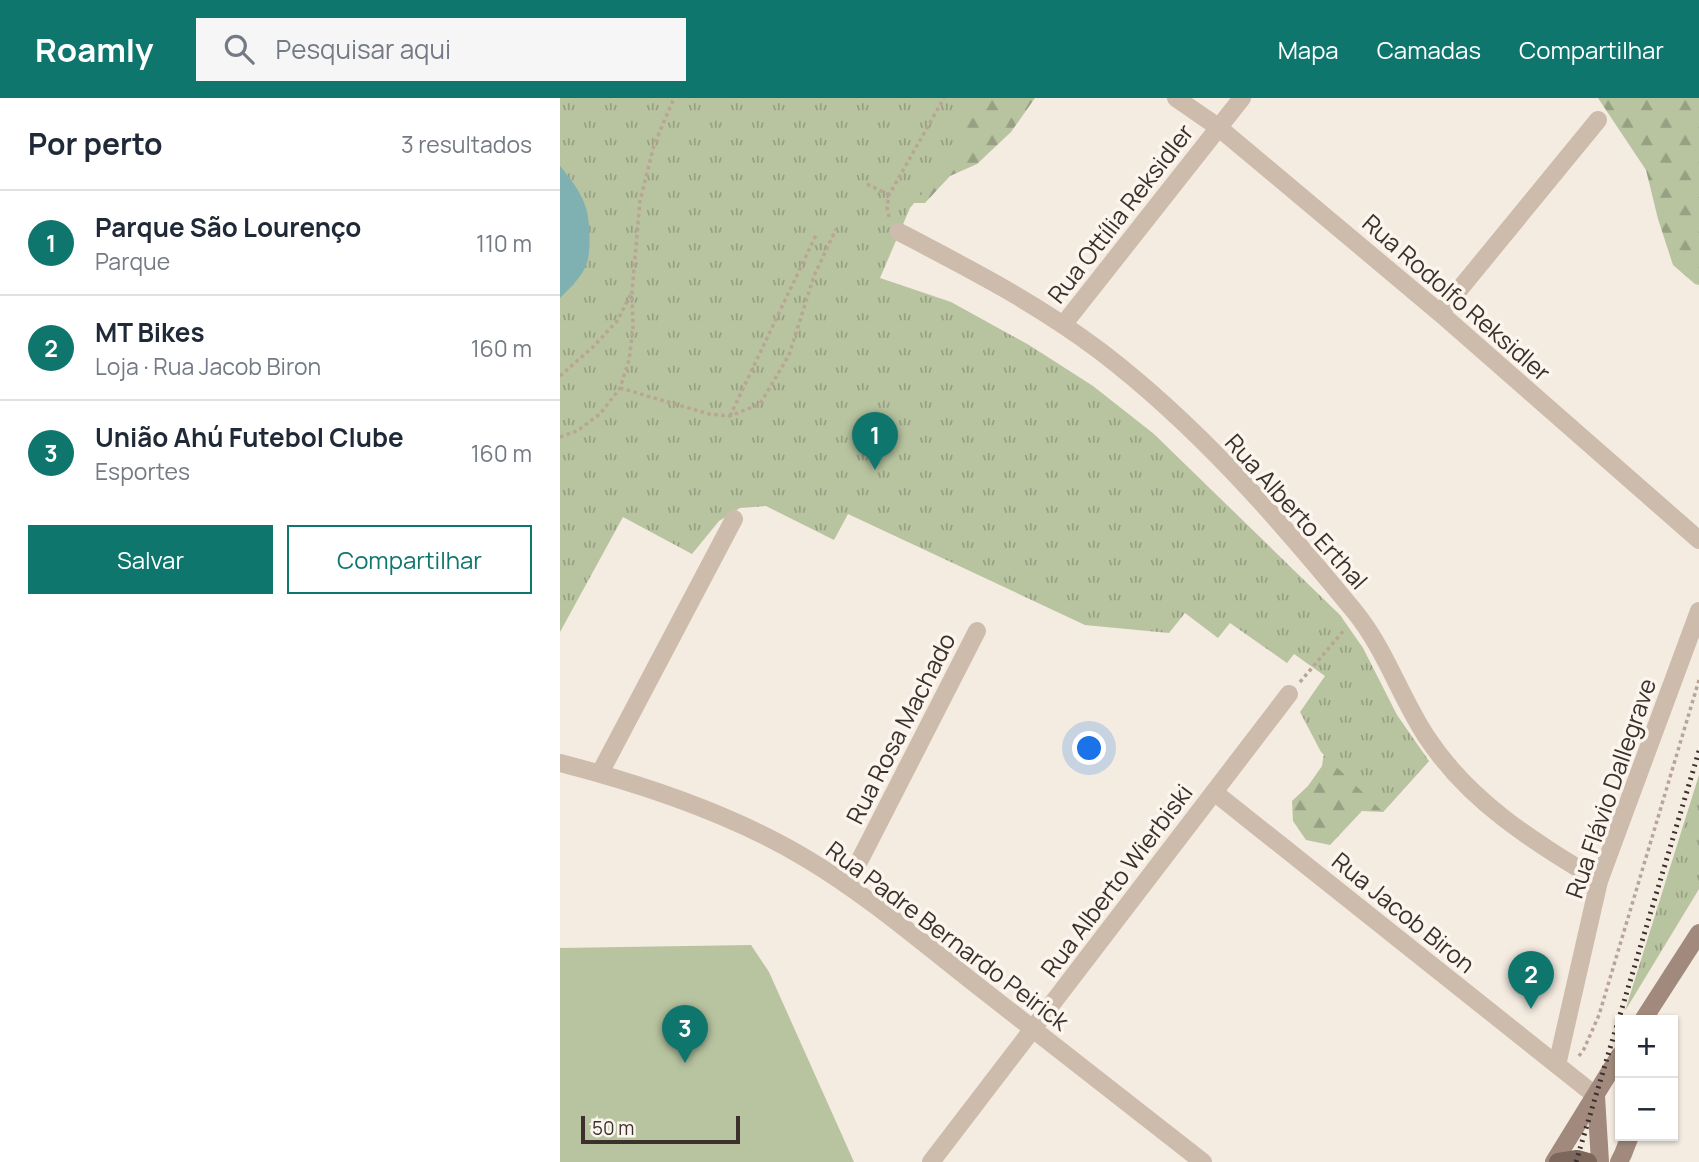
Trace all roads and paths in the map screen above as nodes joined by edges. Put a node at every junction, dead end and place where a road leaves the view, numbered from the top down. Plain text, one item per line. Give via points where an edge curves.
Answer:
1 (674, 98) edge
2 (944, 98) edge
3 (1176, 98) edge
4 (1242, 98) edge
5 (1598, 120) dead end
6 (1219, 127) junction
7 (867, 184) dead end
8 (889, 195) junction
9 (835, 229) dead end
10 (899, 232) joint
11 (816, 235) dead end
12 (632, 292) junction
13 (1440, 313) junction
14 (1063, 325) junction
15 (560, 376) edge
16 (620, 388) junction
17 (730, 416) junction
18 (560, 437) edge
19 (734, 519) dead end
20 (1699, 540) edge
21 (1699, 611) edge
22 (1357, 615) junction
23 (977, 631) dead end
24 (1699, 682) edge
25 (1289, 694) joint
26 (560, 763) edge
27 (600, 774) junction
28 (1214, 792) junction
29 (1599, 881) junction
30 (847, 885) junction
31 (1699, 933) edge
32 (1646, 1015) edge
33 (1033, 1029) junction
34 (1584, 1049) dead end
35 (1557, 1065) junction
36 (1615, 1068) edge
37 (1596, 1096) junction
38 (1628, 1141) edge
39 (931, 1162) edge
40 (1203, 1162) edge
41 (1556, 1162) edge
42 (1588, 1162) edge
43 (1600, 1162) edge
44 (1619, 1162) edge

1 - 12 path via 654,145 640,201
2 - 8 path
3 - 6 street, Rua Rodolfo Reksidler
4 - 6 street, Rua Ottília Reksidler
5 - 13 street
6 - 13 street, Rua Rodolfo Reksidler
6 - 14 street, Rua Ottília Reksidler
7 - 8 path
8 - 10 path via 890,222
9 - 17 path via 814,276 789,355 760,404
10 - 14 street, Rua Alberto Erthal
11 - 17 path
12 - 15 path via 617,321
12 - 16 path via 634,330
13 - 20 street, Rua Rodolfo Reksidler
14 - 22 street, Rua Alberto Erthal via 1143,386 1198,437 1262,502
16 - 17 path
16 - 18 path via 578,432
19 - 27 street
21 - 29 street, Rua Flávio Dallegrave
22 - 25 path
22 - 29 street, Rua Alberto Erthal via 1448,766 1504,820
23 - 30 street, Rua Rosa Machado
24 - 34 path via 1599,1015
25 - 28 street, Rua Alberto Wierbiski
26 - 27 street, Rua Padre Bernardo Peirick
27 - 30 street, Rua Padre Bernardo Peirick via 719,816 772,840
28 - 33 street, Rua Alberto Wierbiski
28 - 35 street, Rua Jacob Biron
29 - 35 street, Rua Flávio Dallegrave
30 - 33 street, Rua Padre Bernardo Peirick
31 - 32 main road
33 - 39 street, Rua Alberto Wierbiski
33 - 40 street, Rua Padre Bernardo Peirick
35 - 37 street, Rua Jacob Biron
36 - 37 main road
37 - 41 main road
37 - 43 main road
38 - 44 main road
41 - 42 main road

